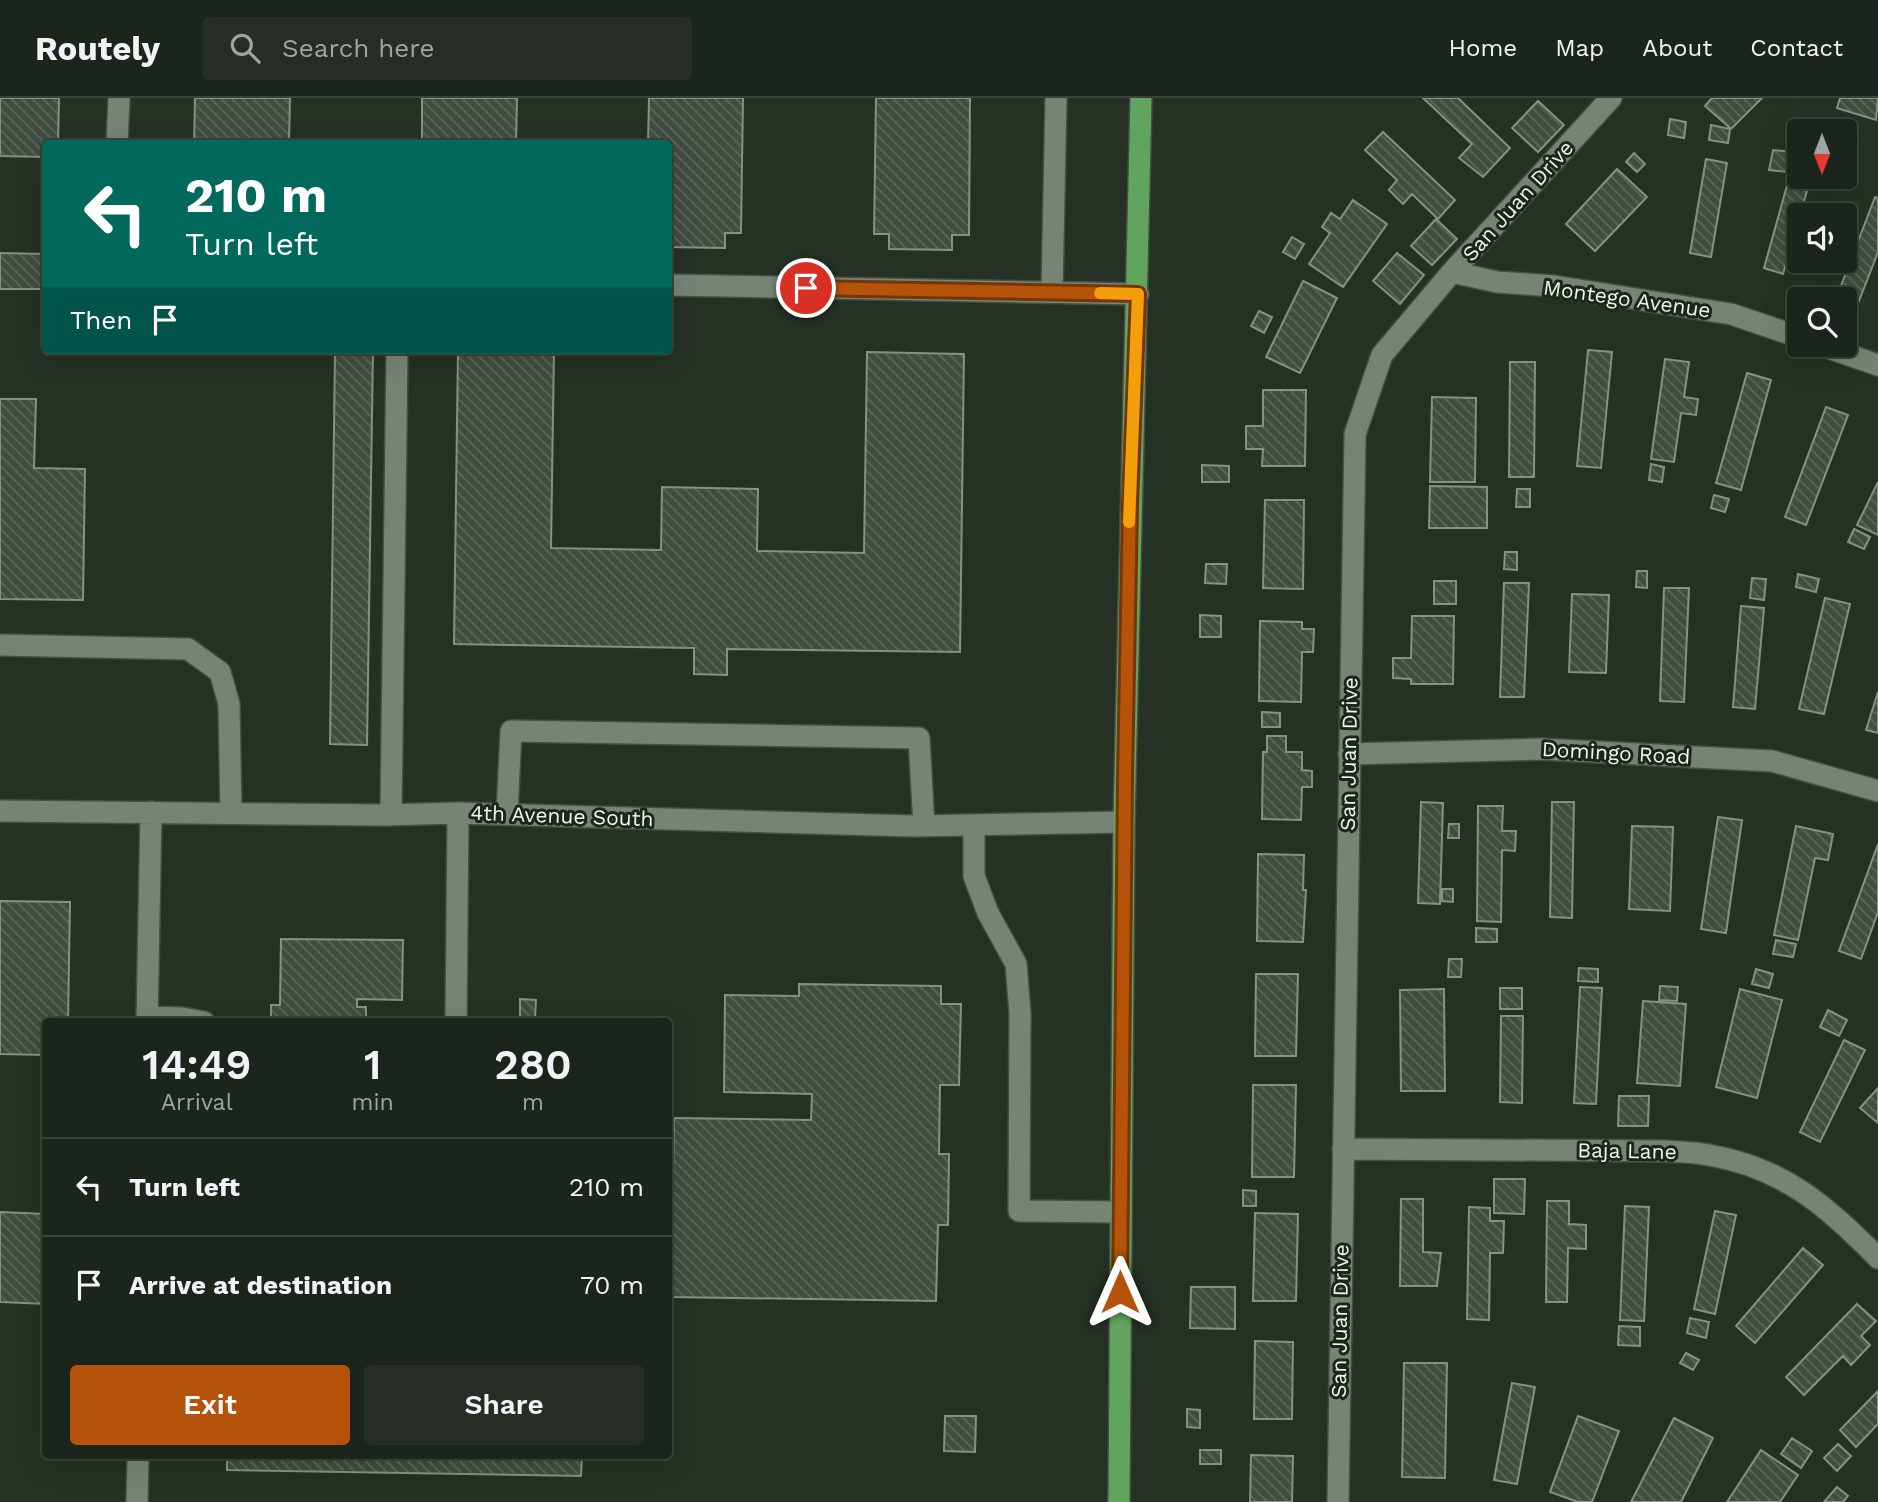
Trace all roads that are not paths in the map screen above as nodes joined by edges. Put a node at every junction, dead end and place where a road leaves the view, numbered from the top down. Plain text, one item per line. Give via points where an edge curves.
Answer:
1 (119, 98) edge
2 (1056, 98) edge
3 (1141, 98) edge
4 (1611, 98) edge
5 (117, 140) edge
6 (1452, 272) junction
7 (672, 285) edge
8 (1052, 292) junction
9 (1138, 294) junction
10 (1787, 333) edge
11 (397, 354) edge
12 (1855, 357) edge
13 (1878, 365) edge
14 (0, 645) edge
15 (1349, 754) junction
16 (1878, 792) edge
17 (0, 811) edge
18 (152, 812) junction
19 (231, 813) junction
20 (458, 813) junction
21 (507, 814) junction
22 (391, 815) junction
23 (1124, 822) junction
24 (974, 825) junction
25 (923, 826) junction
26 (147, 1018) edge
27 (456, 1018) edge
28 (1343, 1149) junction
29 (1121, 1212) junction
30 (1878, 1258) edge
31 (138, 1459) edge
32 (137, 1502) edge
33 (1119, 1502) edge
34 (1338, 1502) edge

1 - 5 street
2 - 8 street
3 - 9 main road
4 - 6 street, San Juan Drive
6 - 10 street, Montego Avenue via 1731,314
6 - 15 street, San Juan Drive via 1382,355 1355,434
7 - 8 street
8 - 9 street
9 - 23 main road
11 - 22 street
12 - 13 street
14 - 19 street via 188,649 220,672 229,704
15 - 16 street, Domingo Road via 1541,749 1772,761
15 - 28 street, San Juan Drive
17 - 18 street, 4th Avenue South
18 - 19 street, 4th Avenue South
18 - 26 street
19 - 22 street, 4th Avenue South
20 - 21 street, 4th Avenue South
20 - 22 street, 4th Avenue South
20 - 27 street
21 - 25 street, 4th Avenue South
21 - 25 street via 511,731 919,738
23 - 24 street, 4th Avenue South
23 - 29 main road
24 - 25 street, 4th Avenue South
24 - 29 street via 974,876 1016,964 1019,1211
28 - 30 street, Baja Lane via 1709,1154 1787,1180 1821,1203
28 - 34 street, San Juan Drive
29 - 33 main road
31 - 32 street

